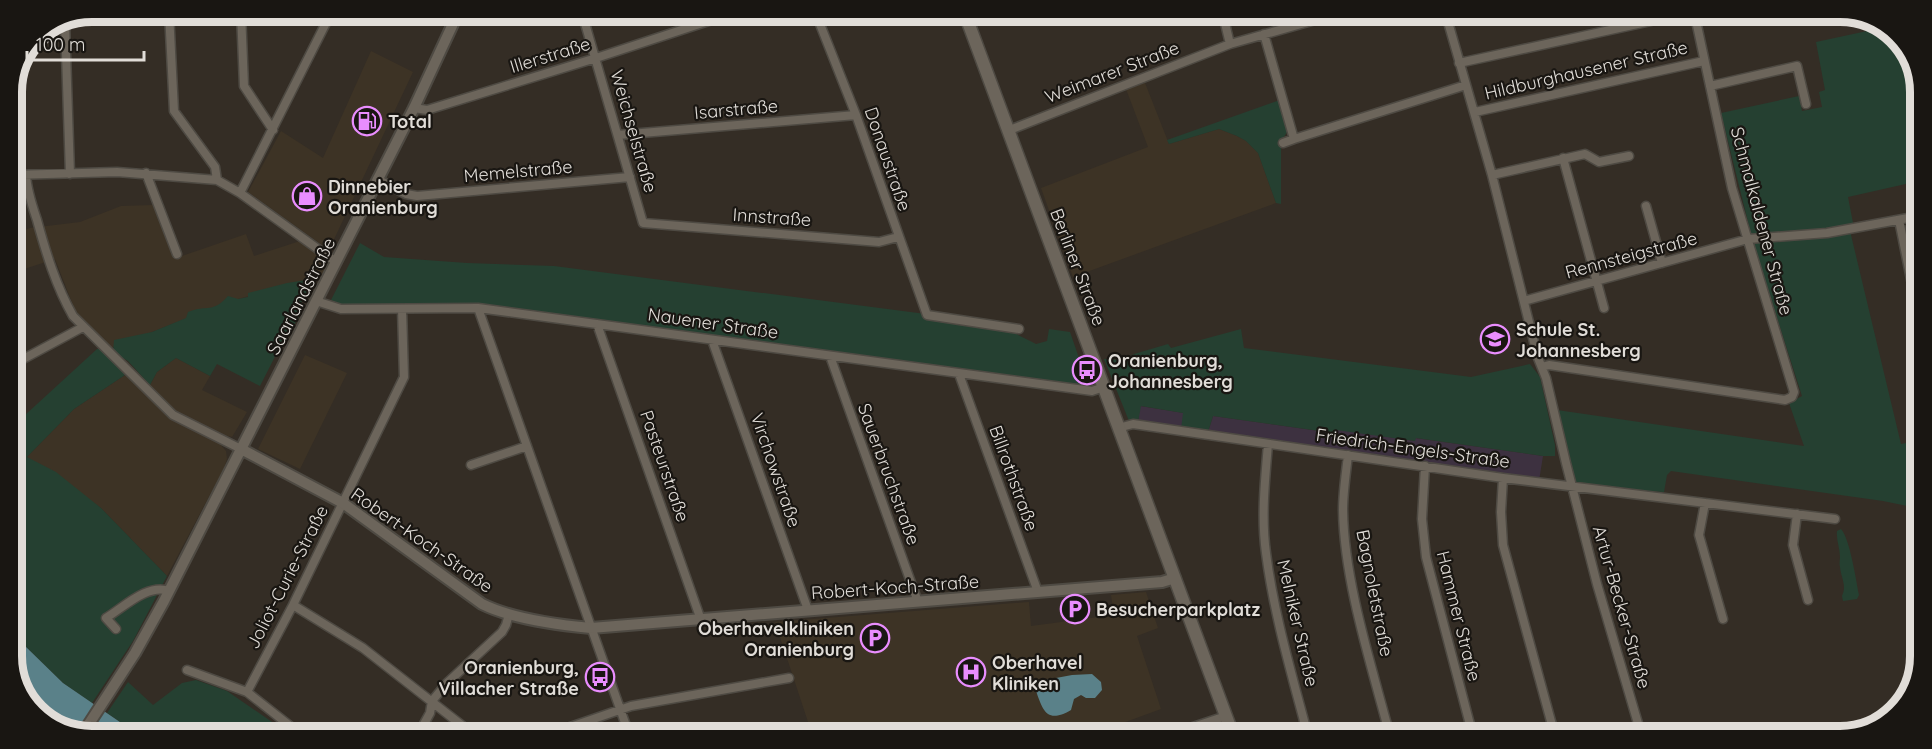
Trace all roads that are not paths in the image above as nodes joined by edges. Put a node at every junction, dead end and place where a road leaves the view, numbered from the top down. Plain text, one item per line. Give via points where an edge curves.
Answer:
1 (170, 22) edge
2 (241, 22) edge
3 (327, 22) edge
4 (454, 22) edge
5 (585, 22) edge
6 (706, 22) edge
7 (819, 22) edge
8 (968, 22) edge
9 (1225, 22) edge
10 (1308, 22) edge
11 (1448, 22) edge
12 (1647, 22) edge
13 (1696, 22) edge
14 (65, 28) edge
15 (1264, 34) junction
16 (1230, 44) junction
17 (596, 58) junction
18 (1704, 61) junction
19 (1459, 63) junction
20 (1466, 85) junction
21 (1710, 86) junction
22 (1806, 104) dead end
23 (414, 108) junction
24 (1475, 112) junction
25 (856, 116) junction
26 (273, 130) junction
27 (1007, 131) junction
28 (618, 135) junction
29 (1294, 139) junction
30 (1283, 142) dead end
31 (1629, 156) dead end
32 (1563, 159) junction
33 (146, 173) junction
34 (70, 174) junction
35 (22, 175) edge
36 (26, 175) junction
37 (1492, 175) junction
38 (630, 177) junction
39 (377, 179) junction
40 (217, 180) junction
41 (240, 193) junction
42 (1646, 206) dead end
43 (1909, 218) edge
44 (1899, 220) junction
45 (643, 223) joint
46 (898, 237) junction
47 (1748, 239) junction
48 (177, 254) dead end
49 (336, 262) junction
50 (1662, 263) junction
51 (1909, 263) edge
52 (1597, 281) junction
53 (316, 302) junction
54 (1524, 302) junction
55 (478, 308) junction
56 (1604, 308) dead end
57 (402, 309) junction
58 (597, 324) junction
59 (83, 327) junction
60 (1019, 329) dead end
61 (712, 340) junction
62 (830, 356) junction
63 (22, 359) edge
64 (1542, 367) junction
65 (959, 374) junction
66 (1104, 387) junction
67 (1118, 428) junction
68 (1268, 444) junction
69 (527, 446) junction
70 (241, 449) junction
71 (1347, 455) junction
72 (471, 465) dead end
73 (1425, 466) junction
74 (1503, 478) junction
75 (1572, 486) junction
76 (343, 503) junction
77 (1705, 503) junction
78 (1797, 514) junction
79 (1835, 519) dead end
80 (1174, 578) junction
81 (169, 591) junction
82 (1038, 592) junction
83 (1808, 600) dead end
84 (918, 602) junction
85 (293, 605) junction
86 (808, 610) junction
87 (509, 614) junction
88 (1723, 619) dead end
89 (701, 620) junction
90 (591, 628) junction
91 (116, 629) dead end
92 (187, 670) dead end
93 (789, 678) dead end
94 (247, 692) junction
95 (432, 700) junction
96 (620, 709) junction
97 (1226, 716) junction
98 (88, 726) edge
99 (290, 726) edge
100 (423, 726) edge
101 (463, 726) edge
102 (572, 726) edge
103 (626, 726) edge
104 (1196, 726) edge
105 (1230, 726) edge
106 (1305, 726) edge
107 (1387, 726) edge
108 (1470, 726) edge
109 (1552, 726) edge
110 (1639, 726) edge

1 - 40 street via 174,111 215,167
2 - 26 street via 244,86
3 - 26 street
4 - 23 street, Saarlandstraße
5 - 17 street, Weichselstraße
6 - 17 street, Illerstraße
7 - 25 street, Donaustraße
8 - 27 main road, Berliner Straße
9 - 16 street
10 - 15 street, Weimarer Straße
11 - 19 street, Hildburghausener Straße
12 - 19 street
13 - 18 street, Schmalkaldener Straße
14 - 34 street
15 - 16 street, Weimarer Straße
15 - 29 street
16 - 27 street, Weimarer Straße
17 - 23 street, Illerstraße via 427,110
17 - 28 street, Weichselstraße
18 - 21 street, Schmalkaldener Straße
18 - 24 street, Hildburghausener Straße
19 - 20 street, Hildburghausener Straße
20 - 24 street, Hildburghausener Straße
20 - 29 street
21 - 22 street via 1797,66
21 - 47 street, Schmalkaldener Straße via 1732,188
23 - 39 street, Saarlandstraße
24 - 37 street, Hildburghausener Straße
25 - 28 street, Isarstraße
25 - 46 street, Donaustraße
26 - 41 street
27 - 66 main road, Berliner Straße
28 - 38 street, Weichselstraße
29 - 30 street
31 - 32 street via 1605,162 1586,154
32 - 37 street
32 - 52 street
33 - 34 street
33 - 40 street
33 - 48 street
34 - 36 street
35 - 36 street
36 - 59 street, Robert-Koch-Straße via 65,302
37 - 54 street, Hildburghausener Straße
38 - 39 street, Memelstraße via 417,196
38 - 45 street, Weichselstraße
39 - 49 street, Saarlandstraße
40 - 41 street
41 - 49 street
42 - 50 street
43 - 44 street, Rennsteigstraße
44 - 47 street, Rennsteigstraße
44 - 51 street
45 - 46 street, Innstraße via 879,242
46 - 60 street, Donaustraße via 927,315
47 - 50 street, Rennsteigstraße
47 - 64 street, Schmalkaldener Straße via 1794,392 1792,397 1785,400
49 - 53 street, Saarlandstraße
50 - 52 street, Rennsteigstraße
52 - 54 street, Rennsteigstraße
52 - 56 street
53 - 57 street, Nauener Straße via 341,309
53 - 70 street, Saarlandstraße
54 - 64 street, Hildburghausener Straße
55 - 57 street, Nauener Straße
55 - 58 street, Nauener Straße
55 - 69 street
57 - 76 street, Joliot-Curie-Straße via 404,377
58 - 61 street, Nauener Straße
58 - 89 street, Pasteurstraße
59 - 63 street
59 - 70 street, Robert-Koch-Straße via 173,415
61 - 62 street, Nauener Straße
61 - 86 street, Virchowstraße
62 - 65 street, Nauener Straße
62 - 84 street, Sauerbruchstraße
64 - 75 street, Hildburghausener Straße
65 - 66 street, Nauener Straße via 1092,391
65 - 82 street, Billrothstraße
66 - 67 main road, Berliner Straße
67 - 68 street, Friedrich-Engels-Straße via 1133,424
67 - 80 main road, Berliner Straße
68 - 71 street, Friedrich-Engels-Straße
68 - 106 street, Melniker Straße via 1263,498 1266,551 1274,603
69 - 72 street
69 - 90 street
70 - 76 street, Robert-Koch-Straße
70 - 81 street, Saarlandstraße
71 - 73 street, Friedrich-Engels-Straße
71 - 107 street, Bagnoletstraße via 1343,510 1347,553
73 - 74 street, Friedrich-Engels-Straße
73 - 108 street, Hammer Straße via 1422,519 1427,563
74 - 75 street, Friedrich-Engels-Straße
74 - 109 street via 1503,544
75 - 77 street, Friedrich-Engels-Straße
75 - 110 street, Artur-Becker-Straße
76 - 85 street, Joliot-Curie-Straße
76 - 87 street, Robert-Koch-Straße via 482,604
77 - 78 street, Friedrich-Engels-Straße
77 - 88 street via 1699,535
78 - 79 street, Friedrich-Engels-Straße
78 - 83 street via 1793,545
80 - 82 street, Robert-Koch-Straße
80 - 97 main road, Berliner Straße
81 - 91 street via 146,592 106,618
81 - 98 street, Saarlandstraße
82 - 84 street, Robert-Koch-Straße
84 - 86 street, Robert-Koch-Straße
85 - 94 street, Joliot-Curie-Straße
85 - 95 street via 363,648
86 - 89 street, Robert-Koch-Straße
87 - 90 street, Robert-Koch-Straße
87 - 95 street via 502,632
89 - 90 street, Robert-Koch-Straße
90 - 96 street
92 - 94 street
93 - 96 street
94 - 99 street
95 - 100 street
95 - 101 street
96 - 102 street
96 - 103 street
97 - 104 street
97 - 105 main road, Berliner Straße

